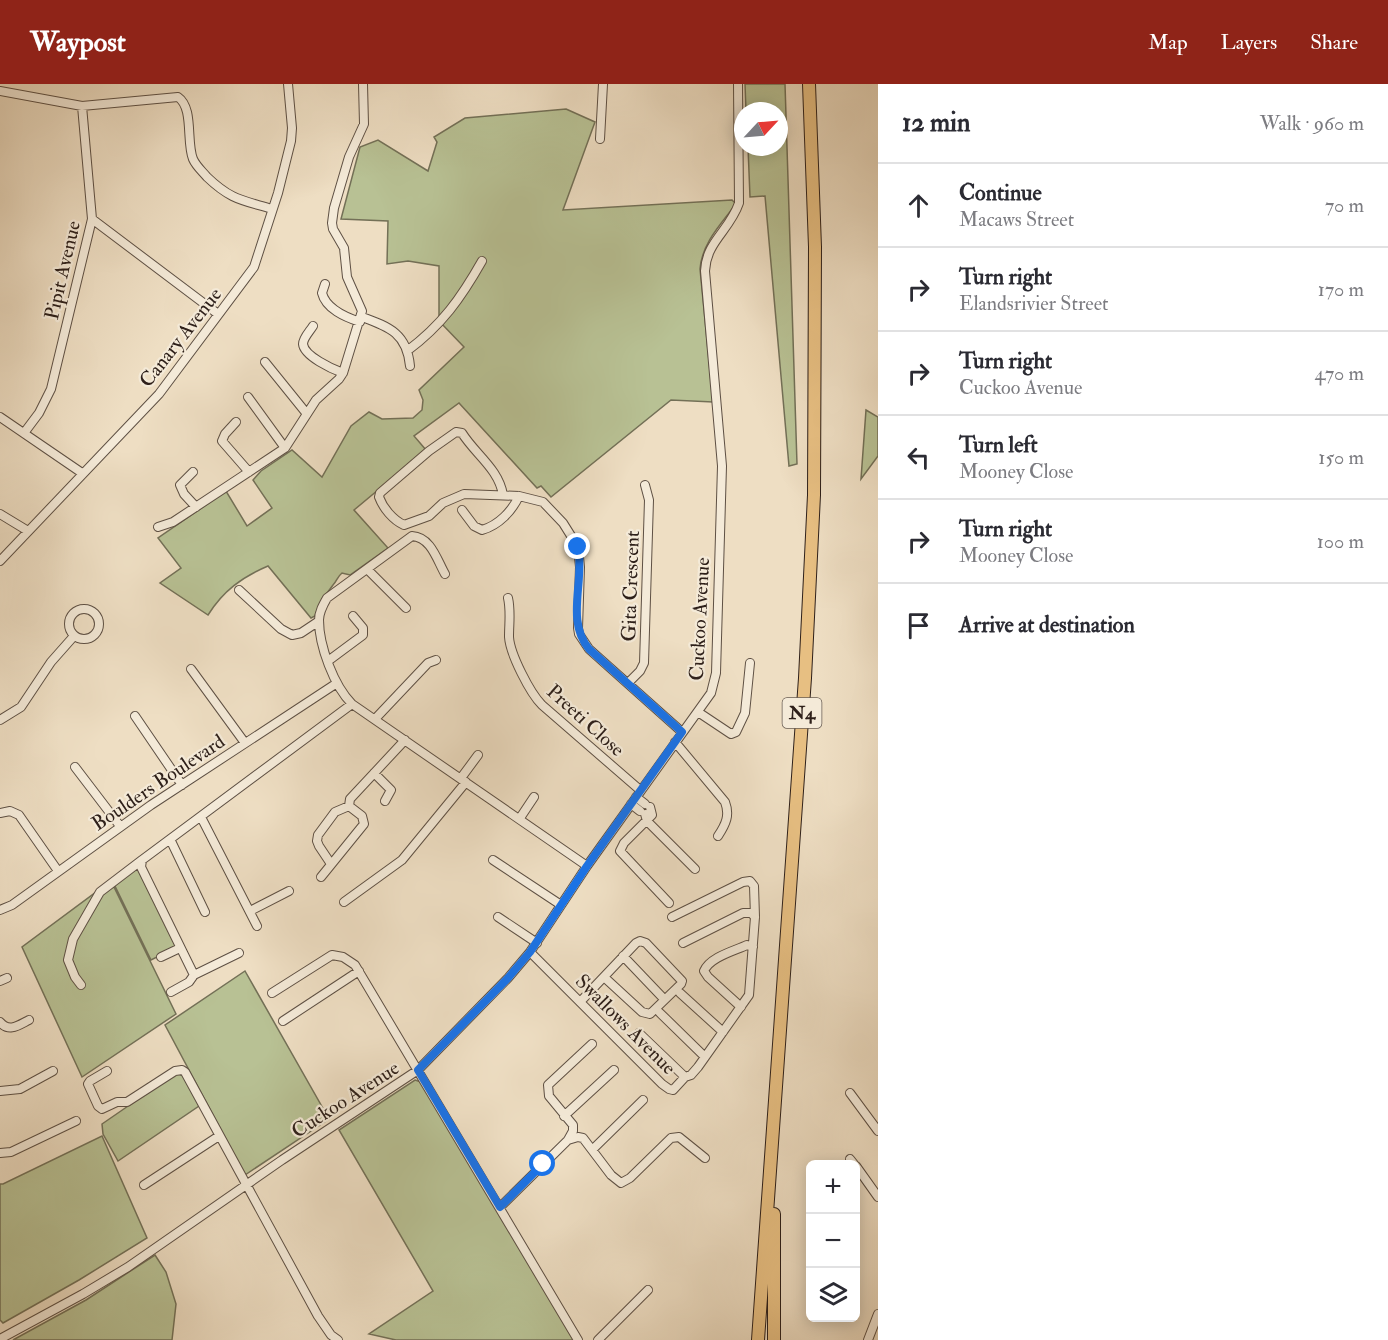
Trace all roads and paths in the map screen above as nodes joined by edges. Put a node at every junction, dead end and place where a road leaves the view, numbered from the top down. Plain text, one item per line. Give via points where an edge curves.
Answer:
1 (288, 84) edge
2 (363, 84) edge
3 (603, 84) edge
4 (738, 84) edge
5 (809, 84) edge
6 (0, 91) edge
7 (82, 106) junction
8 (600, 139) dead end
9 (272, 209) junction
10 (92, 219) junction
11 (482, 261) dead end
12 (325, 284) dead end
13 (218, 314) junction
14 (361, 320) junction
15 (313, 326) dead end
16 (407, 351) junction
17 (265, 362) dead end
18 (410, 366) dead end
19 (343, 373) junction
20 (248, 397) dead end
21 (308, 414) junction
22 (0, 417) edge
23 (236, 422) dead end
24 (24, 433) junction
25 (285, 448) junction
26 (193, 472) dead end
27 (249, 472) junction
28 (82, 473) junction
29 (645, 485) dead end
30 (503, 495) junction
31 (519, 496) junction
32 (196, 507) junction
33 (462, 510) dead end
34 (0, 514) edge
35 (158, 526) dead end
36 (28, 531) junction
37 (0, 561) edge
38 (367, 569) junction
39 (445, 574) dead end
40 (239, 590) dead end
41 (508, 598) dead end
42 (406, 608) dead end
43 (353, 616) dead end
44 (319, 621) junction
45 (74, 636) junction
46 (436, 660) dead end
47 (327, 661) junction
48 (750, 663) dead end
49 (191, 669) dead end
50 (337, 683) junction
51 (628, 683) junction
52 (352, 704) junction
53 (698, 712) junction
54 (135, 716) dead end
55 (375, 719) junction
56 (0, 720) edge
57 (682, 732) junction
58 (405, 740) junction
59 (675, 742) junction
60 (245, 743) junction
61 (478, 755) dead end
62 (75, 766) dead end
63 (374, 773) junction
64 (464, 780) junction
65 (182, 785) junction
66 (534, 797) dead end
67 (636, 797) junction
68 (384, 801) dead end
69 (349, 806) junction
70 (645, 811) junction
71 (0, 813) edge
72 (201, 817) junction
73 (520, 818) junction
74 (120, 826) junction
75 (718, 836) dead end
76 (170, 839) junction
77 (142, 860) junction
78 (493, 860) dead end
79 (331, 864) junction
80 (587, 866) junction
81 (695, 869) dead end
82 (58, 871) junction
83 (321, 877) dead end
84 (290, 891) dead end
85 (344, 902) dead end
86 (669, 903) dead end
87 (561, 905) junction
88 (0, 910) edge
89 (250, 911) junction
90 (205, 912) dead end
91 (498, 917) dead end
92 (672, 917) dead end
93 (755, 917) junction
94 (257, 926) dead end
95 (683, 943) dead end
96 (537, 944) junction
97 (753, 947) junction
98 (180, 948) junction
99 (530, 952) junction
100 (239, 953) dead end
101 (623, 956) junction
102 (161, 957) dead end
103 (359, 971) junction
104 (194, 975) junction
105 (604, 976) junction
106 (81, 985) dead end
107 (171, 992) dead end
108 (272, 993) dead end
109 (680, 993) dead end
110 (664, 999) junction
111 (580, 1002) junction
112 (741, 1007) junction
113 (660, 1014) dead end
114 (29, 1020) dead end
115 (0, 1022) edge
116 (283, 1022) dead end
117 (723, 1032) junction
118 (639, 1033) dead end
119 (592, 1044) dead end
120 (705, 1057) junction
121 (418, 1070) junction
122 (614, 1070) dead end
123 (53, 1071) dead end
124 (107, 1071) dead end
125 (685, 1077) junction
126 (0, 1091) edge
127 (850, 1093) dead end
128 (643, 1100) dead end
129 (564, 1116) junction
130 (76, 1121) dead end
131 (878, 1131) edge
132 (219, 1136) junction
133 (568, 1140) junction
134 (592, 1150) junction
135 (772, 1150) junction
136 (0, 1153) edge
137 (705, 1158) dead end
138 (860, 1173) edge
139 (144, 1185) dead end
140 (246, 1186) junction
141 (878, 1197) edge
142 (500, 1207) junction
143 (648, 1290) dead end
144 (878, 1314) edge
145 (0, 1338) edge
146 (338, 1340) edge
147 (578, 1340) edge
148 (598, 1340) edge
149 (758, 1340) edge
150 (774, 1340) edge
151 (868, 1340) edge

1 - 9 street, Canary Avenue via 291,141
2 - 14 street via 364,124 349,157 332,223 344,248 347,277 360,305
3 - 8 street
4 - 53 street, Cuckoo Avenue via 739,204 705,262 722,480 715,680
5 - 135 highway, N4 via 815,247 814,495
6 - 7 street
7 - 9 street via 178,97 185,105 191,156 198,167 231,197
7 - 10 street, Pipit Avenue
9 - 13 street, Canary Avenue via 254,267
10 - 13 street
10 - 24 street, Pipit Avenue via 51,389
11 - 16 street via 444,319
12 - 14 street via 322,293 328,305
13 - 28 street, Canary Avenue via 159,393
14 - 16 street via 392,329
14 - 19 street
15 - 19 street via 304,339 305,349
16 - 18 street
17 - 21 street
19 - 21 street via 316,400
20 - 25 street
21 - 25 street
22 - 24 street
23 - 27 street via 222,441
24 - 28 street
25 - 27 street
26 - 32 street via 180,485
27 - 32 street
28 - 36 street, Canary Avenue
29 - 51 street, Gita Crescent via 649,500 644,663
30 - 30 street via 458,495 429,516 409,524 400,523 380,501 380,493 456,432 462,433 498,478
30 - 31 street
31 - 33 street via 508,513 482,530
31 - 51 street via 543,502 574,539 580,556 579,634 589,649
32 - 35 street via 173,522
34 - 36 street
36 - 37 street, Canary Avenue
38 - 39 street via 416,535 431,547
38 - 42 street
38 - 44 street via 327,598
40 - 44 street via 292,635
41 - 67 street, Preeti Close via 510,644 530,692
43 - 47 street via 363,628 363,635
44 - 47 street
45 - 45 street via 69,624 74,613 82,609 94,612 99,624 94,635 82,639
45 - 56 street via 21,706
46 - 55 street via 428,663
47 - 50 street
48 - 53 street via 744,713 736,732 731,734
49 - 60 street
50 - 52 street
50 - 60 street, Boulders Boulevard
51 - 57 street
52 - 55 street
52 - 72 street
53 - 57 street, Cuckoo Avenue
54 - 65 street
55 - 58 street
57 - 59 street, Cuckoo Avenue
58 - 63 street
58 - 64 street
59 - 67 street, Cuckoo Avenue
59 - 75 street via 725,802 727,820
60 - 65 street, Boulders Boulevard
61 - 64 street
62 - 74 street
63 - 68 street via 391,790
63 - 69 street via 350,799
64 - 73 street
64 - 85 street via 402,860
65 - 74 street, Boulders Boulevard
66 - 73 street
67 - 70 street, Preeti Close
67 - 80 street, Cuckoo Avenue
69 - 79 street via 362,816 364,824
69 - 79 street via 335,812 318,835 319,846
70 - 81 street, Preeti Close
70 - 86 street via 620,851
71 - 82 street via 10,811 19,815
72 - 76 street
72 - 89 street
73 - 80 street
74 - 82 street, Boulders Boulevard
76 - 77 street
76 - 90 street
77 - 98 street via 141,867
77 - 106 street via 100,892 73,939 68,960
78 - 87 street
79 - 83 street
80 - 87 street, Cuckoo Avenue
82 - 88 street, Boulders Boulevard
84 - 89 street
87 - 96 street, Cuckoo Avenue
89 - 94 street
91 - 96 street
92 - 93 street, Swallows Avenue via 748,881 754,886
93 - 95 street via 748,912
93 - 97 street, Swallows Avenue
96 - 99 street, Cuckoo Avenue
97 - 112 street, Swallows Avenue via 750,995
97 - 112 street via 747,945 709,963 705,969 708,977
98 - 102 street
98 - 104 street
99 - 111 street, Swallows Avenue
99 - 121 street, Cuckoo Avenue
100 - 104 street
101 - 105 street
101 - 110 street
101 - 110 street via 636,943 646,943 682,981
103 - 108 street via 351,961 332,955
103 - 116 street
103 - 121 street
104 - 107 street
105 - 110 street via 642,1012 650,1014
105 - 111 street
109 - 117 street
111 - 125 street, Swallows Avenue via 669,1089 673,1090
112 - 117 street, Swallows Avenue
113 - 120 street
114 - 115 street via 9,1028
117 - 120 street, Swallows Avenue
118 - 125 street
119 - 129 street via 548,1085 549,1096
120 - 125 street, Swallows Avenue via 692,1075
121 - 140 street, Cuckoo Avenue
121 - 142 street
122 - 129 street
123 - 126 street via 14,1091
124 - 132 street via 88,1084 102,1109 127,1102 182,1070
127 - 131 street
128 - 134 street
129 - 133 street via 573,1125
130 - 136 street via 11,1152
132 - 139 street
132 - 140 street
133 - 134 street via 583,1138
133 - 142 street
134 - 137 street via 621,1184 671,1138 679,1137
135 - 149 highway, N4
135 - 150 highway
138 - 141 street
140 - 145 street, Cuckoo Avenue via 128,1267
140 - 146 street via 324,1326
142 - 147 street
143 - 148 street
144 - 151 street

